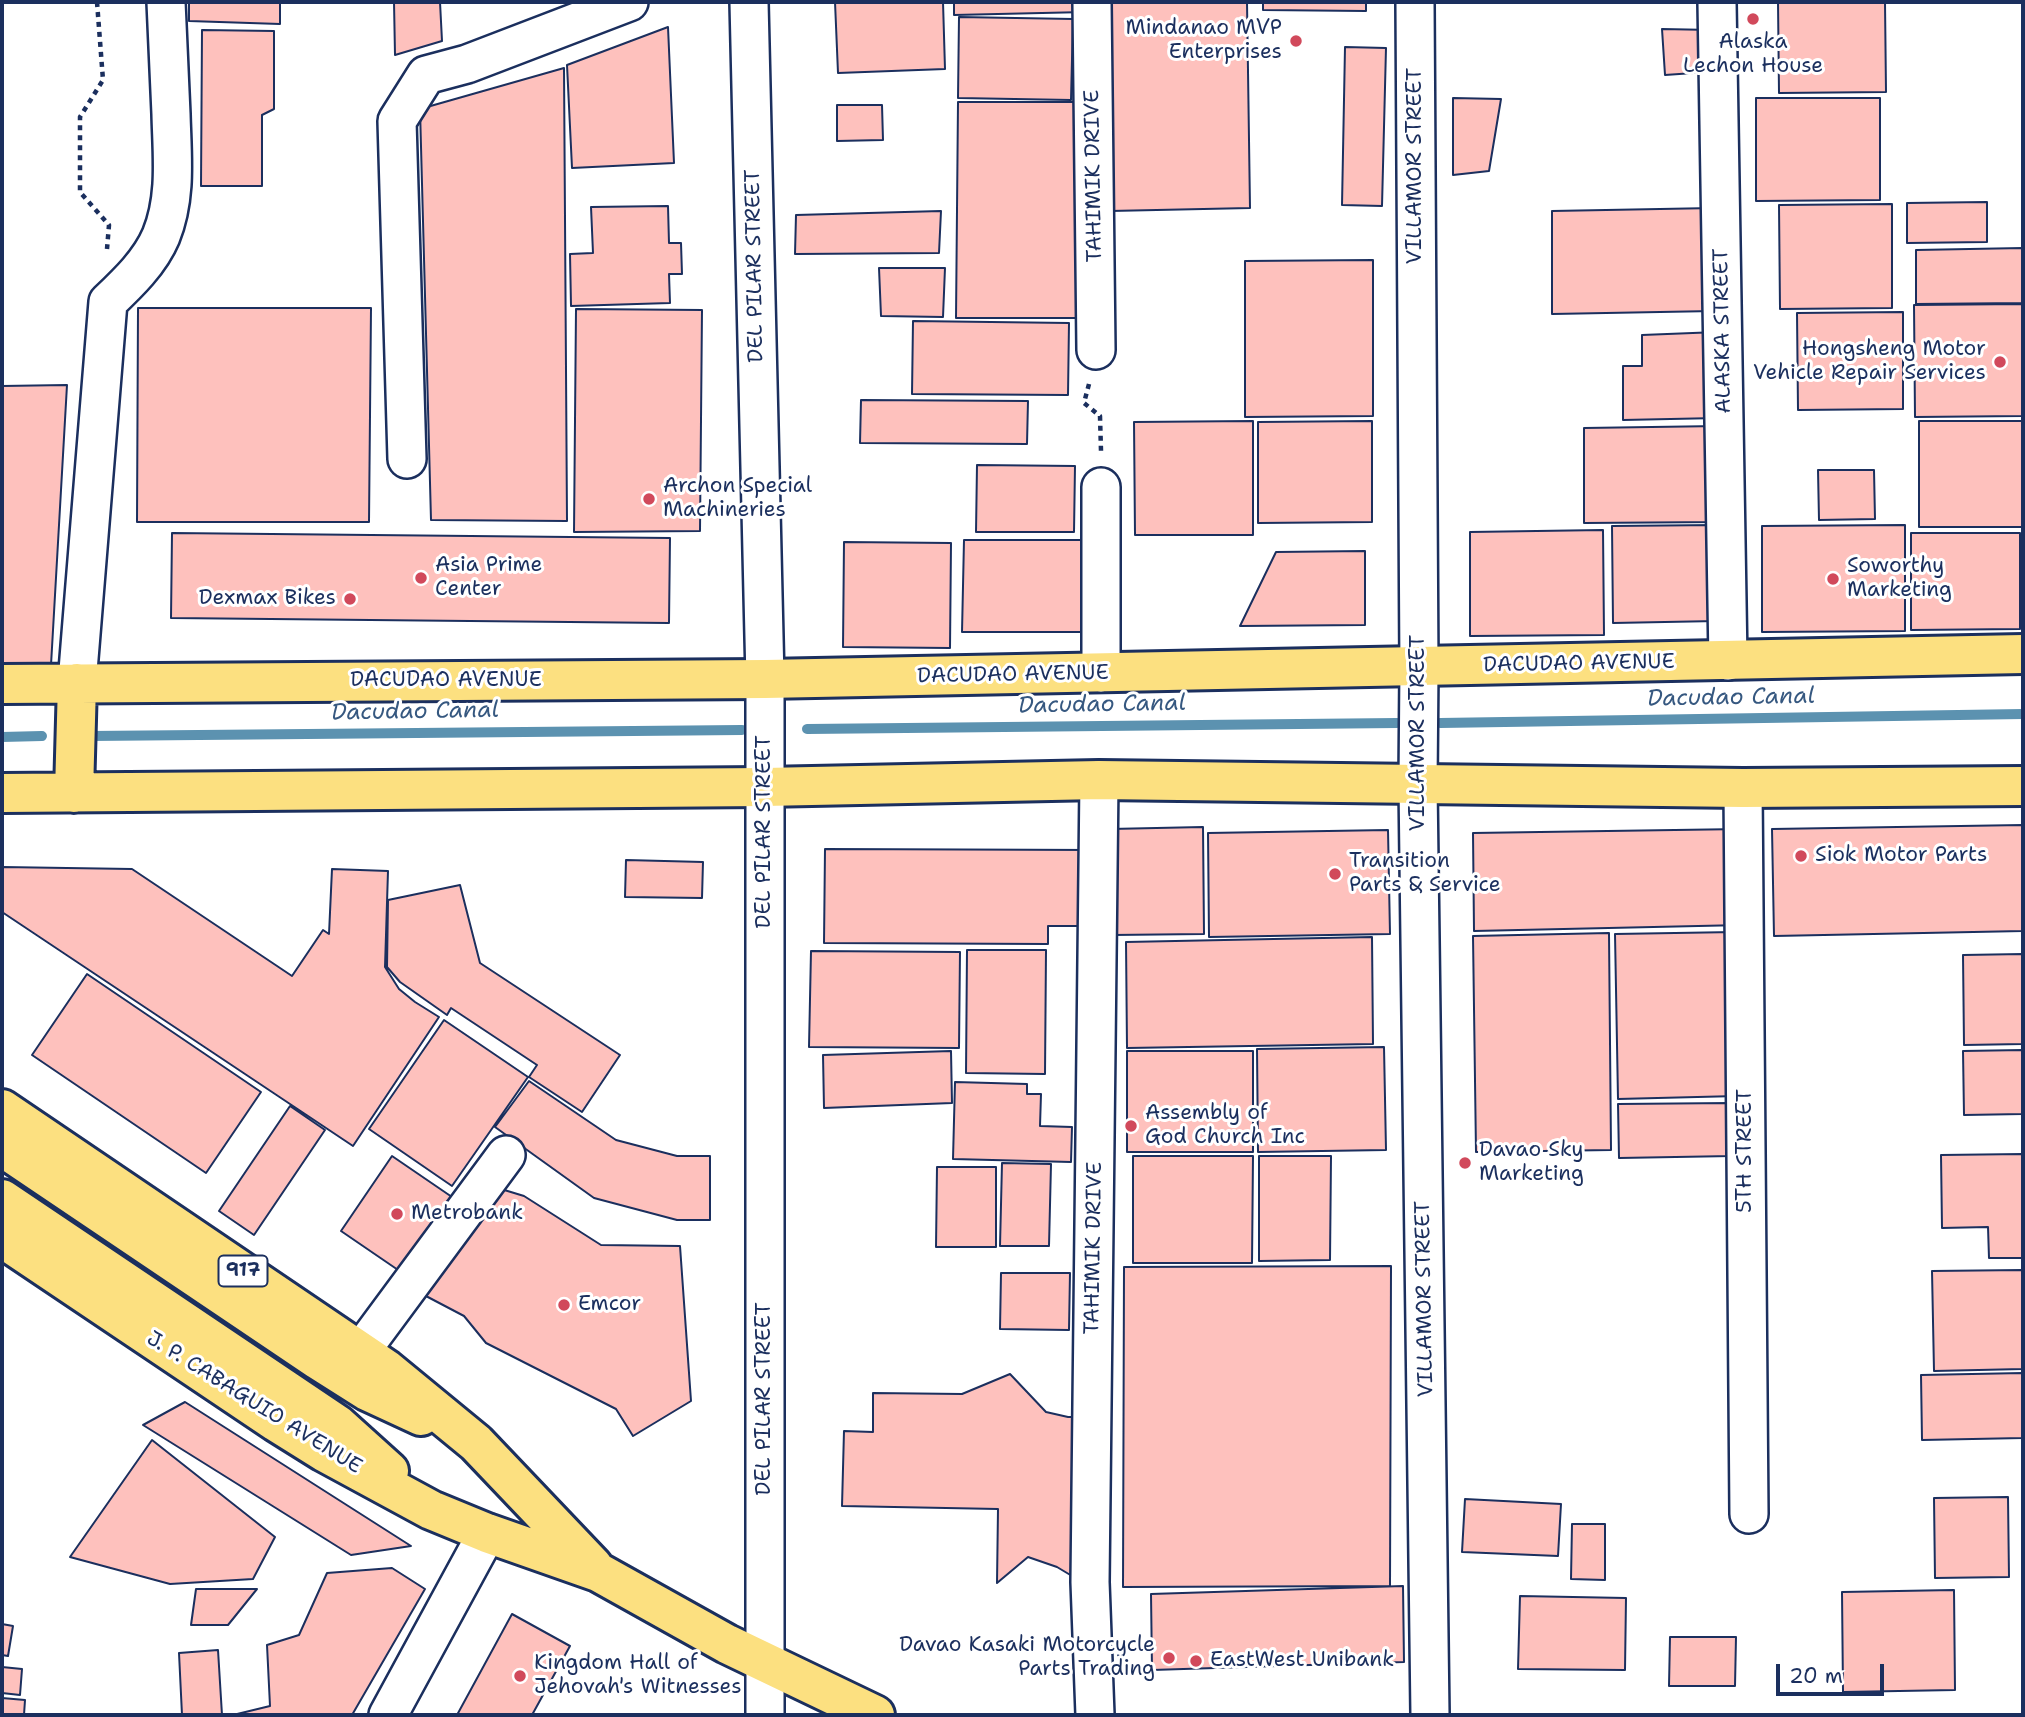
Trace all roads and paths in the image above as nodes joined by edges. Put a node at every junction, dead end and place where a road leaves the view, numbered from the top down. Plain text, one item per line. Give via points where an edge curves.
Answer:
1 (97, 2) edge
2 (166, 2) edge
3 (629, 2) edge
4 (749, 2) edge
5 (1092, 2) edge
6 (1415, 2) edge
7 (1717, 2) edge
8 (108, 302) junction
9 (1096, 350) joint
10 (407, 459) dead end
11 (1101, 487) joint
12 (2023, 654) edge
13 (1728, 661) junction
14 (1419, 668) junction
15 (1101, 673) junction
16 (765, 679) junction
17 (2, 684) edge
18 (77, 684) junction
19 (1099, 780) junction
20 (1418, 784) junction
21 (2023, 786) edge
22 (764, 788) junction
23 (1744, 788) junction
24 (2, 793) edge
25 (74, 793) junction
26 (2, 1109) edge
27 (2, 1147) edge
28 (506, 1156) dead end
29 (2, 1199) edge
30 (2, 1238) edge
31 (361, 1351) junction
32 (476, 1443) junction
33 (432, 1510) junction
34 (1749, 1514) dead end
35 (487, 1534) junction
36 (598, 1572) junction
37 (765, 1663) junction
38 (388, 1715) edge
39 (765, 1715) edge
40 (876, 1715) edge
41 (1095, 1715) edge
42 (1430, 1715) edge

1 - 8 path via 103,80 80,117 80,192 109,225
2 - 8 street via 173,176 169,214 146,259
3 - 10 street via 467,64 426,75 397,121
4 - 16 street, DEL PILAR STREET
5 - 9 street, TAHIMIK DRIVE
6 - 14 street, VILLAMOR STREET
7 - 13 street, ALASKA STREET
8 - 18 street
9 - 11 path via 1084,403 1100,415
11 - 15 street
12 - 13 main road, DACUDAO AVENUE
13 - 14 main road, DACUDAO AVENUE
14 - 15 main road, DACUDAO AVENUE
14 - 20 street, VILLAMOR STREET
15 - 16 main road, DACUDAO AVENUE
16 - 18 main road, DACUDAO AVENUE
16 - 22 street, DEL PILAR STREET
17 - 18 main road, DACUDAO AVENUE
18 - 25 main road
19 - 20 main road
19 - 22 main road
19 - 41 street, TAHIMIK DRIVE via 1090,1569
20 - 23 main road
20 - 42 street, VILLAMOR STREET
21 - 23 main road
22 - 25 main road
22 - 37 street, DEL PILAR STREET
23 - 34 street, 5TH STREET
24 - 25 main road
26 - 31 main road, J. P. CABAGUIO AVENUE / 917
27 - 32 main road via 367,1391
28 - 31 street
29 - 33 main road via 338,1425
30 - 33 main road, J. P. CABAGUIO AVENUE / 917 via 285,1428
31 - 32 main road, J. P. CABAGUIO AVENUE / 917
32 - 36 main road, J. P. CABAGUIO AVENUE / 917
33 - 35 main road, J. P. CABAGUIO AVENUE / 917
35 - 36 main road, J. P. CABAGUIO AVENUE / 917
35 - 38 street
36 - 37 main road, J. P. CABAGUIO AVENUE / 917
37 - 39 street, DEL PILAR STREET
37 - 40 main road, J. P. CABAGUIO AVENUE / 917

